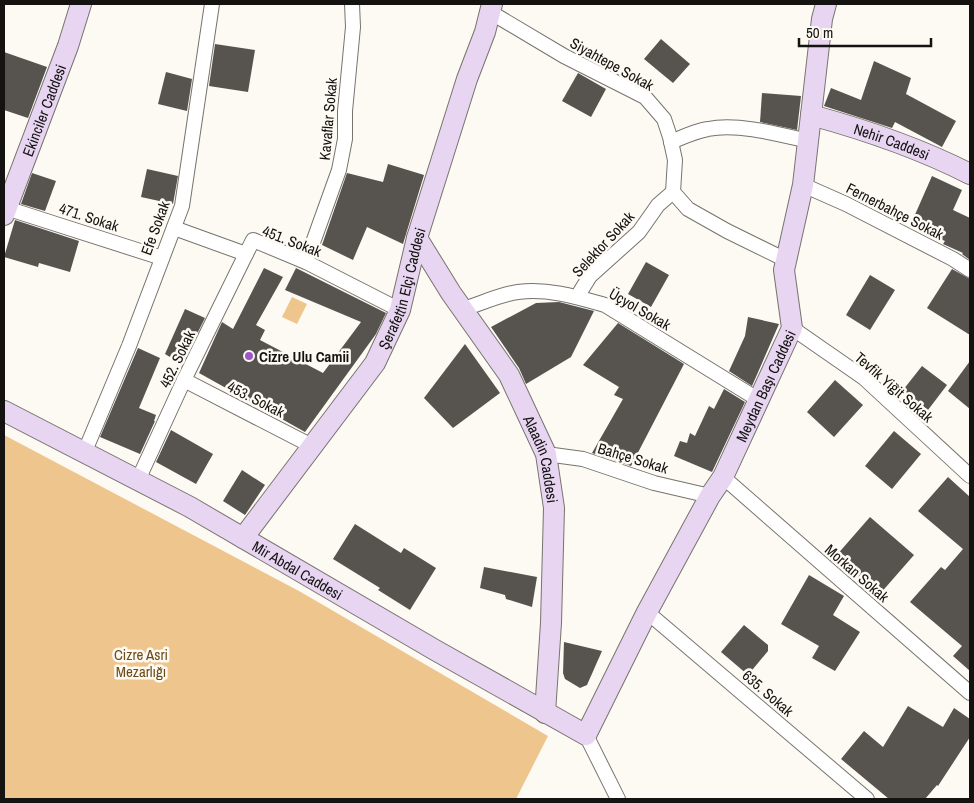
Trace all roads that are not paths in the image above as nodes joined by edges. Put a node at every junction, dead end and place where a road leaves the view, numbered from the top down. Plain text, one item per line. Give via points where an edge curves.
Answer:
1 (81, 4) edge
2 (212, 4) edge
3 (352, 4) edge
4 (826, 4) edge
5 (491, 8) edge
6 (811, 115) junction
7 (808, 141) junction
8 (671, 142) junction
9 (970, 174) edge
10 (803, 185) junction
11 (9, 187) edge
12 (673, 192) junction
13 (5, 211) edge
14 (174, 228) junction
15 (417, 238) junction
16 (246, 254) junction
17 (162, 258) junction
18 (786, 260) junction
19 (306, 262) junction
20 (970, 270) edge
21 (576, 297) junction
22 (400, 310) junction
23 (463, 310) junction
24 (792, 328) junction
25 (184, 380) junction
26 (759, 400) junction
27 (4, 411) edge
28 (312, 446) junction
29 (84, 451) junction
30 (546, 454) junction
31 (970, 476) edge
32 (723, 477) junction
33 (138, 480) junction
34 (710, 496) junction
35 (243, 538) junction
36 (647, 612) junction
37 (970, 693) edge
38 (545, 713) junction
39 (586, 735) junction
40 (618, 799) edge
41 (867, 799) edge

1 - 11 street, Ekinciler Caddesi via 68,46
2 - 14 street, Efe Sokak via 182,206
3 - 19 street, Kavaflar Sokak via 353,27 340,170
4 - 6 street, Meydan Başı Caddesi
5 - 8 street, Siyahtepe Sokak via 564,56 645,98 664,119
5 - 15 street, Şerafettin Elçi Caddesi
6 - 7 street, Meydan Başı Caddesi
6 - 9 street, Nehir Caddesi via 933,155
7 - 8 street via 771,132 711,128
7 - 10 street, Meydan Başı Caddesi
8 - 12 street, Siyahtepe Sokak via 675,160
10 - 18 street, Meydan Başı Caddesi
10 - 20 street, Fernerbahçe Sokak via 846,204
11 - 13 street, Ekinciler Caddesi
12 - 18 street via 688,209
12 - 21 street, Selektor Sokak via 658,205 639,232 590,276
13 - 17 street, 471. Sokak
14 - 16 street, 451. Sokak
14 - 17 street, Efe Sokak
15 - 22 street, Şerafettin Elçi Caddesi
15 - 23 street, Alaadin Caddesi
16 - 19 street, 451. Sokak via 253,240
16 - 25 street, 452. Sokak
17 - 29 street, Efe Sokak via 130,346
18 - 24 street, Meydan Başı Caddesi via 784,270
19 - 22 street, 451. Sokak
21 - 23 street, Üçyol Sokak via 539,290 516,292
21 - 26 street, Üçyol Sokak via 605,305
22 - 28 street, Şerafettin Elçi Caddesi via 375,363
23 - 30 street, Alaadin Caddesi via 509,375
24 - 26 street, Meydan Başı Caddesi
24 - 31 street, Tevfik Yiğit Sokak via 864,378
25 - 28 street, 453. Sokak
25 - 33 street, 452. Sokak
26 - 32 street, Meydan Başı Caddesi
27 - 29 street, Mir Abdal Caddesi
28 - 35 street, Şerafettin Elçi Caddesi
29 - 33 street, Mir Abdal Caddesi
30 - 34 street, Bahçe Sokak via 583,459 654,483
30 - 38 street, Alaadin Caddesi via 554,508
32 - 34 street, Meydan Başı Caddesi
32 - 37 street, Morkan Sokak
33 - 35 street, Mir Abdal Caddesi
34 - 36 street, Meydan Başı Caddesi
35 - 38 street, Mir Abdal Caddesi
36 - 39 street, Meydan Başı Caddesi
36 - 41 street, 635. Sokak
38 - 39 street, Mir Abdal Caddesi
39 - 40 street

